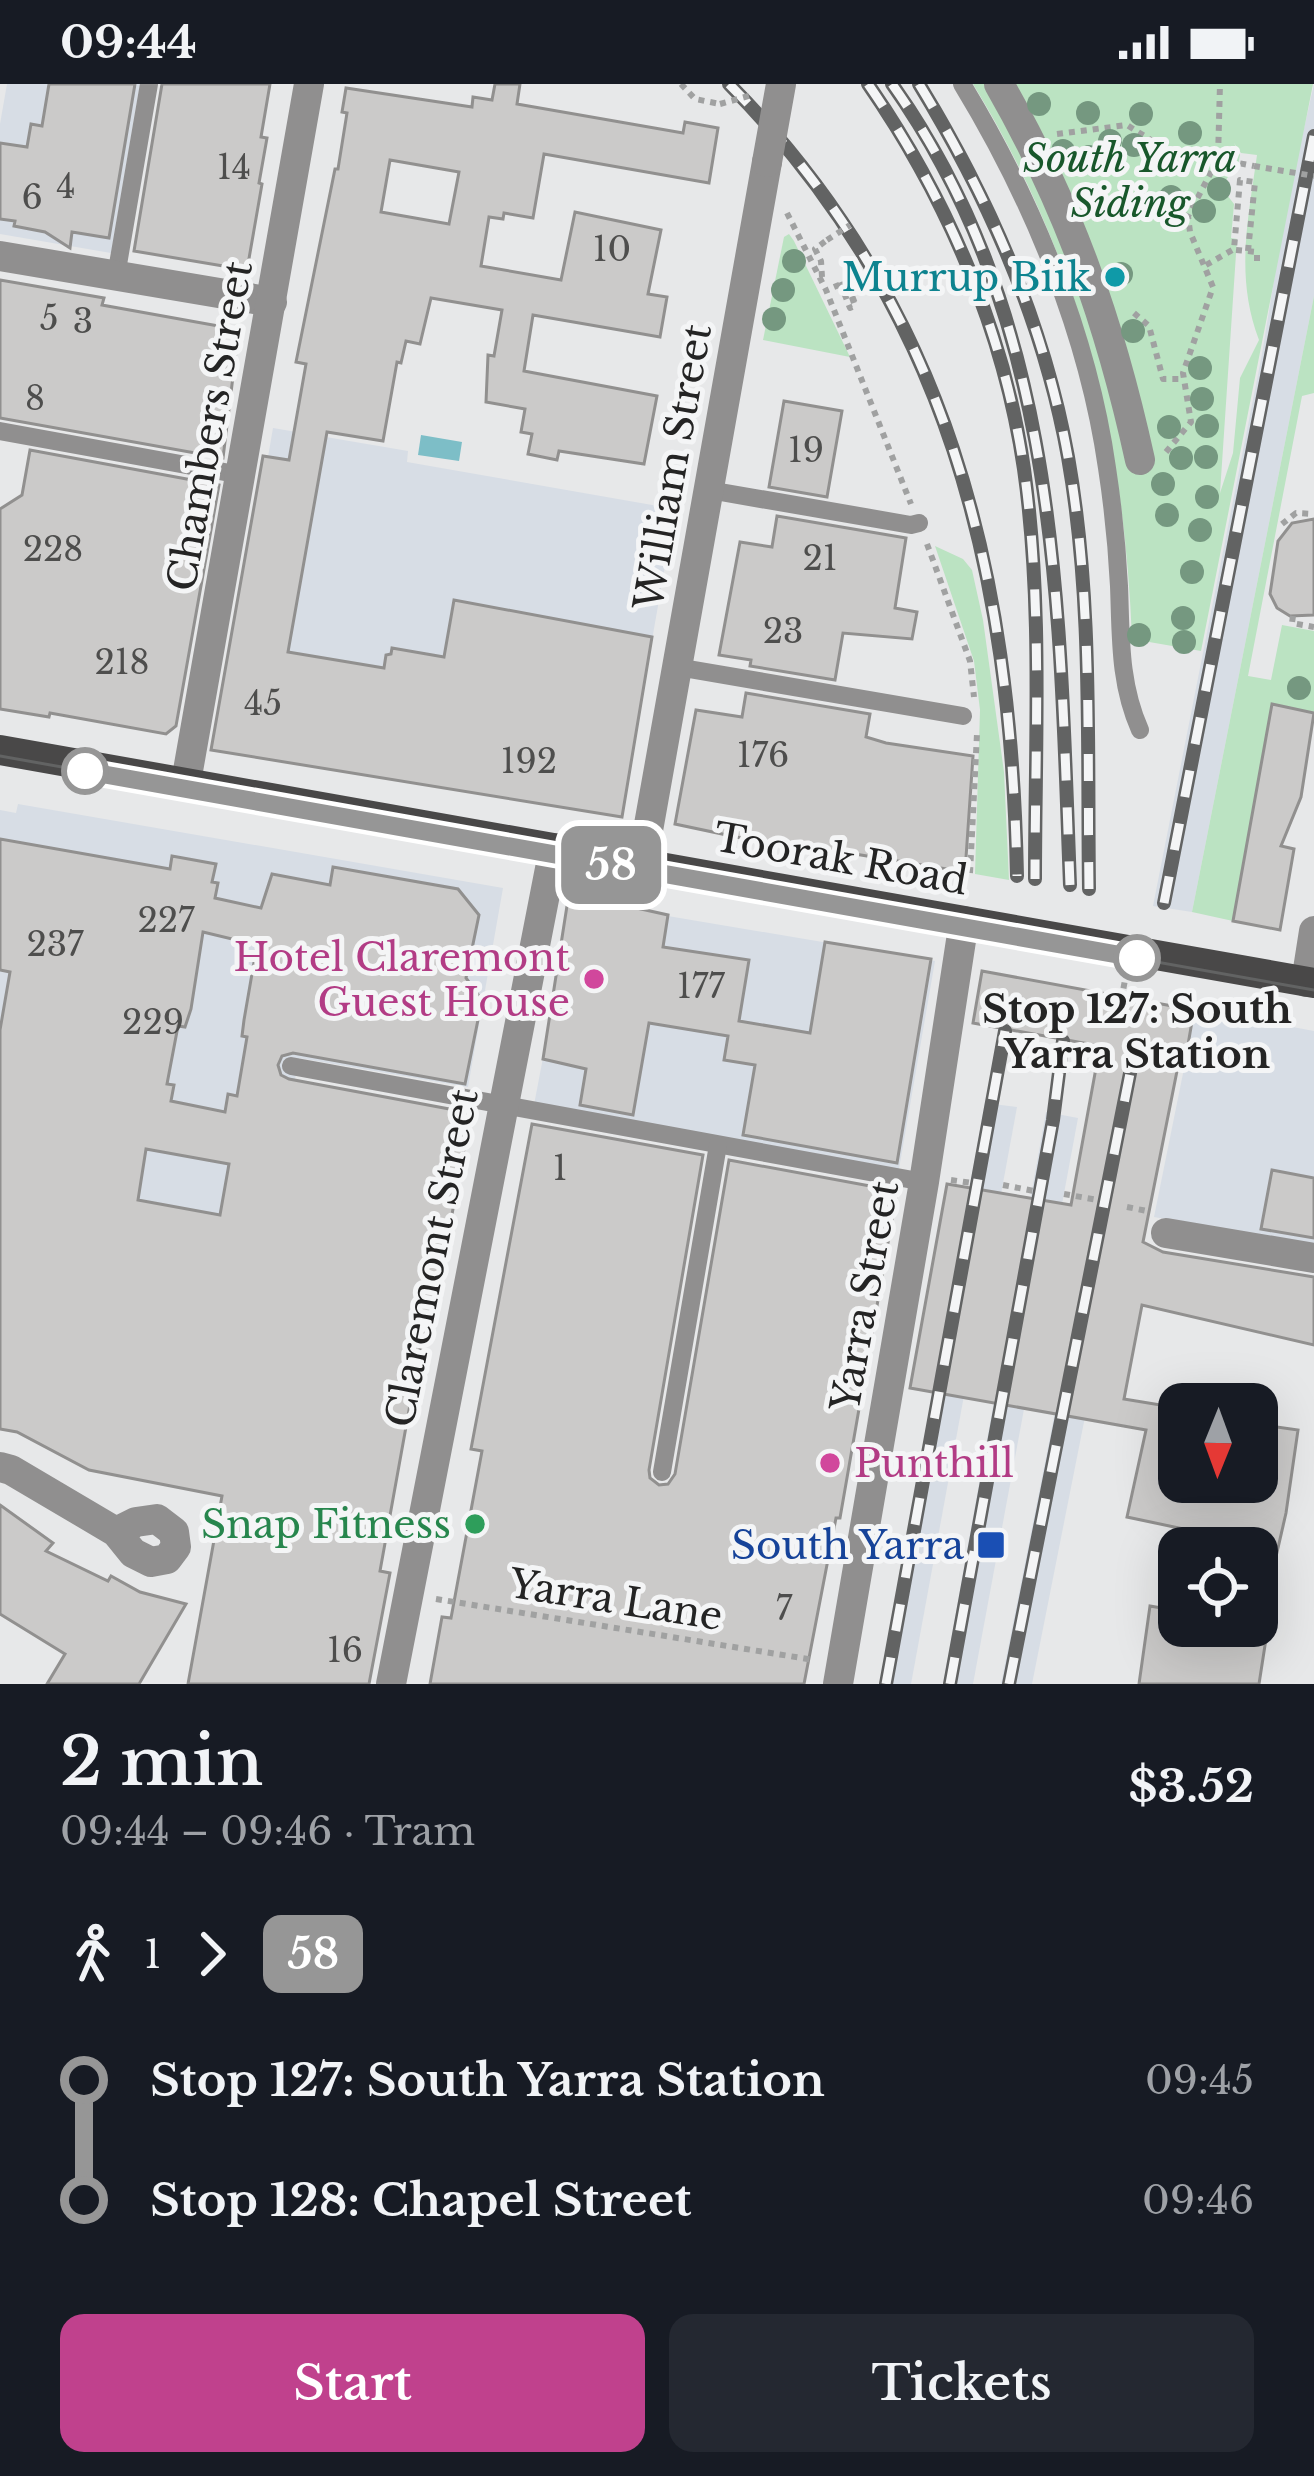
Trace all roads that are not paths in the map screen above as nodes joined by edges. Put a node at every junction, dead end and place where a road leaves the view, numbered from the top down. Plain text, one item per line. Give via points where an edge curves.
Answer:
1 (149, 84) edge
2 (309, 84) edge
3 (962, 84) edge
4 (999, 84) edge
5 (768, 89) edge
6 (0, 256) edge
7 (116, 276) junction
8 (272, 302) junction
9 (0, 431) edge
10 (1140, 460) road end
11 (241, 475) junction
12 (709, 490) junction
13 (919, 523) dead end
14 (677, 667) junction
15 (963, 716) dead end
16 (1140, 730) dead end
17 (0, 750) edge
18 (186, 782) junction
19 (554, 848) junction
20 (643, 864) junction
21 (964, 921) junction
22 (1314, 931) edge
23 (1310, 982) edge
24 (291, 1066) dead end
25 (502, 1107) junction
26 (718, 1145) junction
27 (936, 1181) junction
28 (1160, 1222) road end
29 (1314, 1258) edge
30 (0, 1468) edge
31 (662, 1472) dead end
32 (116, 1532) dead end
33 (828, 1672) edge
34 (391, 1684) edge

1 - 7 lane
2 - 8 street, Chambers Street
3 - 16 lane via 1002,154 1073,326 1107,463 1121,662
4 - 10 street via 1060,201 1103,313
5 - 12 street, William Street, bridge via 767,162
6 - 7 street
7 - 8 street
8 - 11 street, Chambers Street
9 - 11 lane
11 - 18 street, Chambers Street
12 - 13 lane
12 - 14 street, William Street
14 - 15 lane
14 - 20 street, William Street
17 - 18 main road, Toorak Road
18 - 19 main road, Toorak Road
19 - 20 main road, Toorak Road
19 - 25 street, Claremont Street
20 - 21 main road, Toorak Road
21 - 23 main road, Toorak Road
21 - 27 street, Yarra Street
22 - 23 street
24 - 25 lane
25 - 26 lane
25 - 34 street, Claremont Street
26 - 27 lane
26 - 31 lane
27 - 33 street, Yarra Street
28 - 29 street
30 - 32 street

